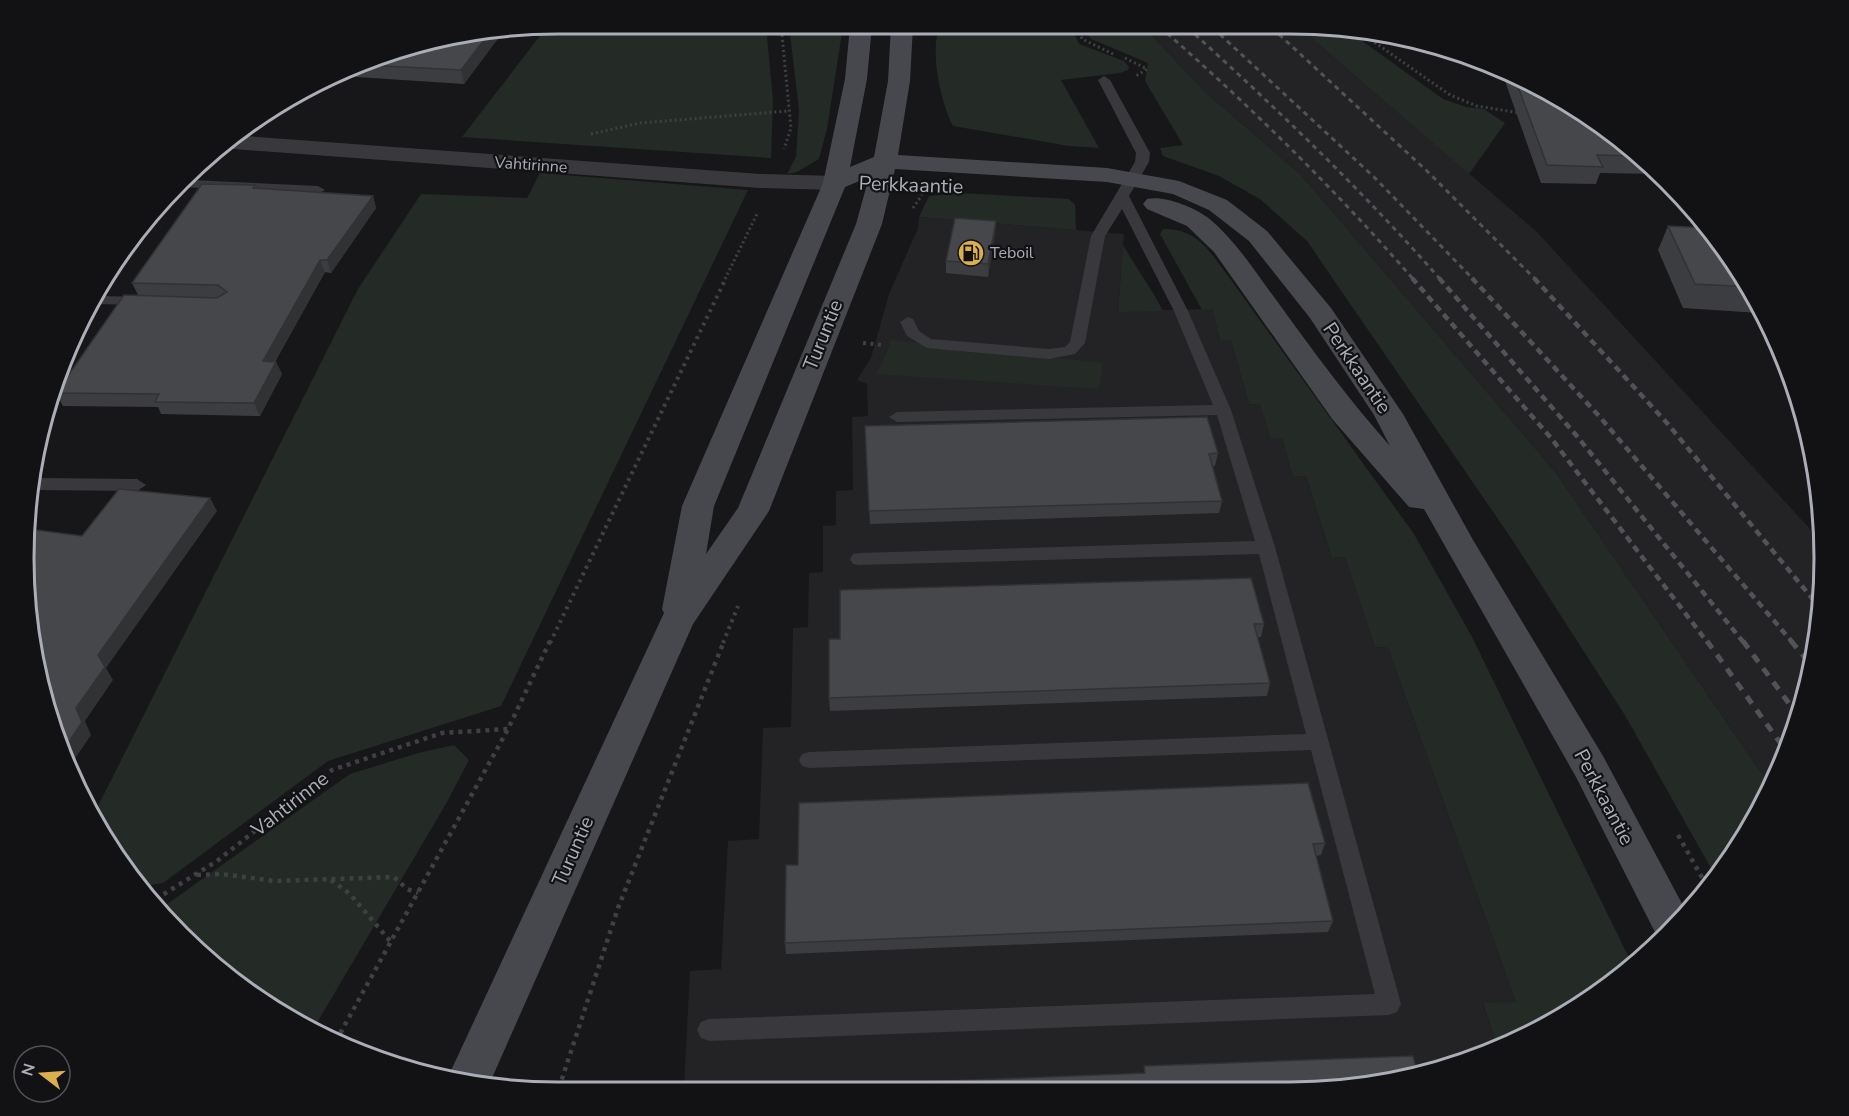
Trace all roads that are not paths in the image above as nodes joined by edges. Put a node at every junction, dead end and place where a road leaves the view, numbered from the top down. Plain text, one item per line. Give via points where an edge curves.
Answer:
1 (860, 34) edge
2 (902, 34) edge
3 (1104, 80) dead end
4 (239, 143) edge
5 (883, 172) junction
6 (835, 183) junction
7 (192, 184) edge
8 (1128, 188) junction
9 (318, 190) edge
10 (103, 300) edge
11 (165, 302) edge
12 (908, 322) dead end
13 (1223, 410) junction
14 (897, 417) dead end
15 (40, 484) edge
16 (137, 485) dead end
17 (1459, 544) junction
18 (1266, 547) junction
19 (858, 560) dead end
20 (678, 620) junction
21 (1318, 742) junction
22 (809, 760) dead end
23 (1669, 920) edge
24 (709, 1030) dead end
25 (472, 1074) edge

1 - 6 main road, Turuntie via 856,79
2 - 5 main road, Turuntie via 899,81
3 - 8 lane via 1143,153
4 - 6 street, Vahtirinne via 760,181
5 - 6 main road, Perkkaantie
5 - 8 main road, Perkkaantie via 958,164
5 - 20 main road, Turuntie via 869,224 753,511
6 - 20 main road, Turuntie via 698,507
7 - 9 lane
8 - 12 lane via 1098,236 1077,343 1070,351 1049,354 927,343 912,333
8 - 13 lane
8 - 17 main road, Perkkaantie via 1196,221 1223,246 1344,413
8 - 17 main road, Perkkaantie via 1179,189 1218,205 1258,236 1321,314 1388,414
10 - 11 lane
13 - 14 lane
13 - 18 lane
15 - 16 lane
17 - 23 main road, Perkkaantie via 1590,767
18 - 19 lane
18 - 21 lane
20 - 25 main road, Turuntie
21 - 22 lane
21 - 24 lane via 1389,1004

